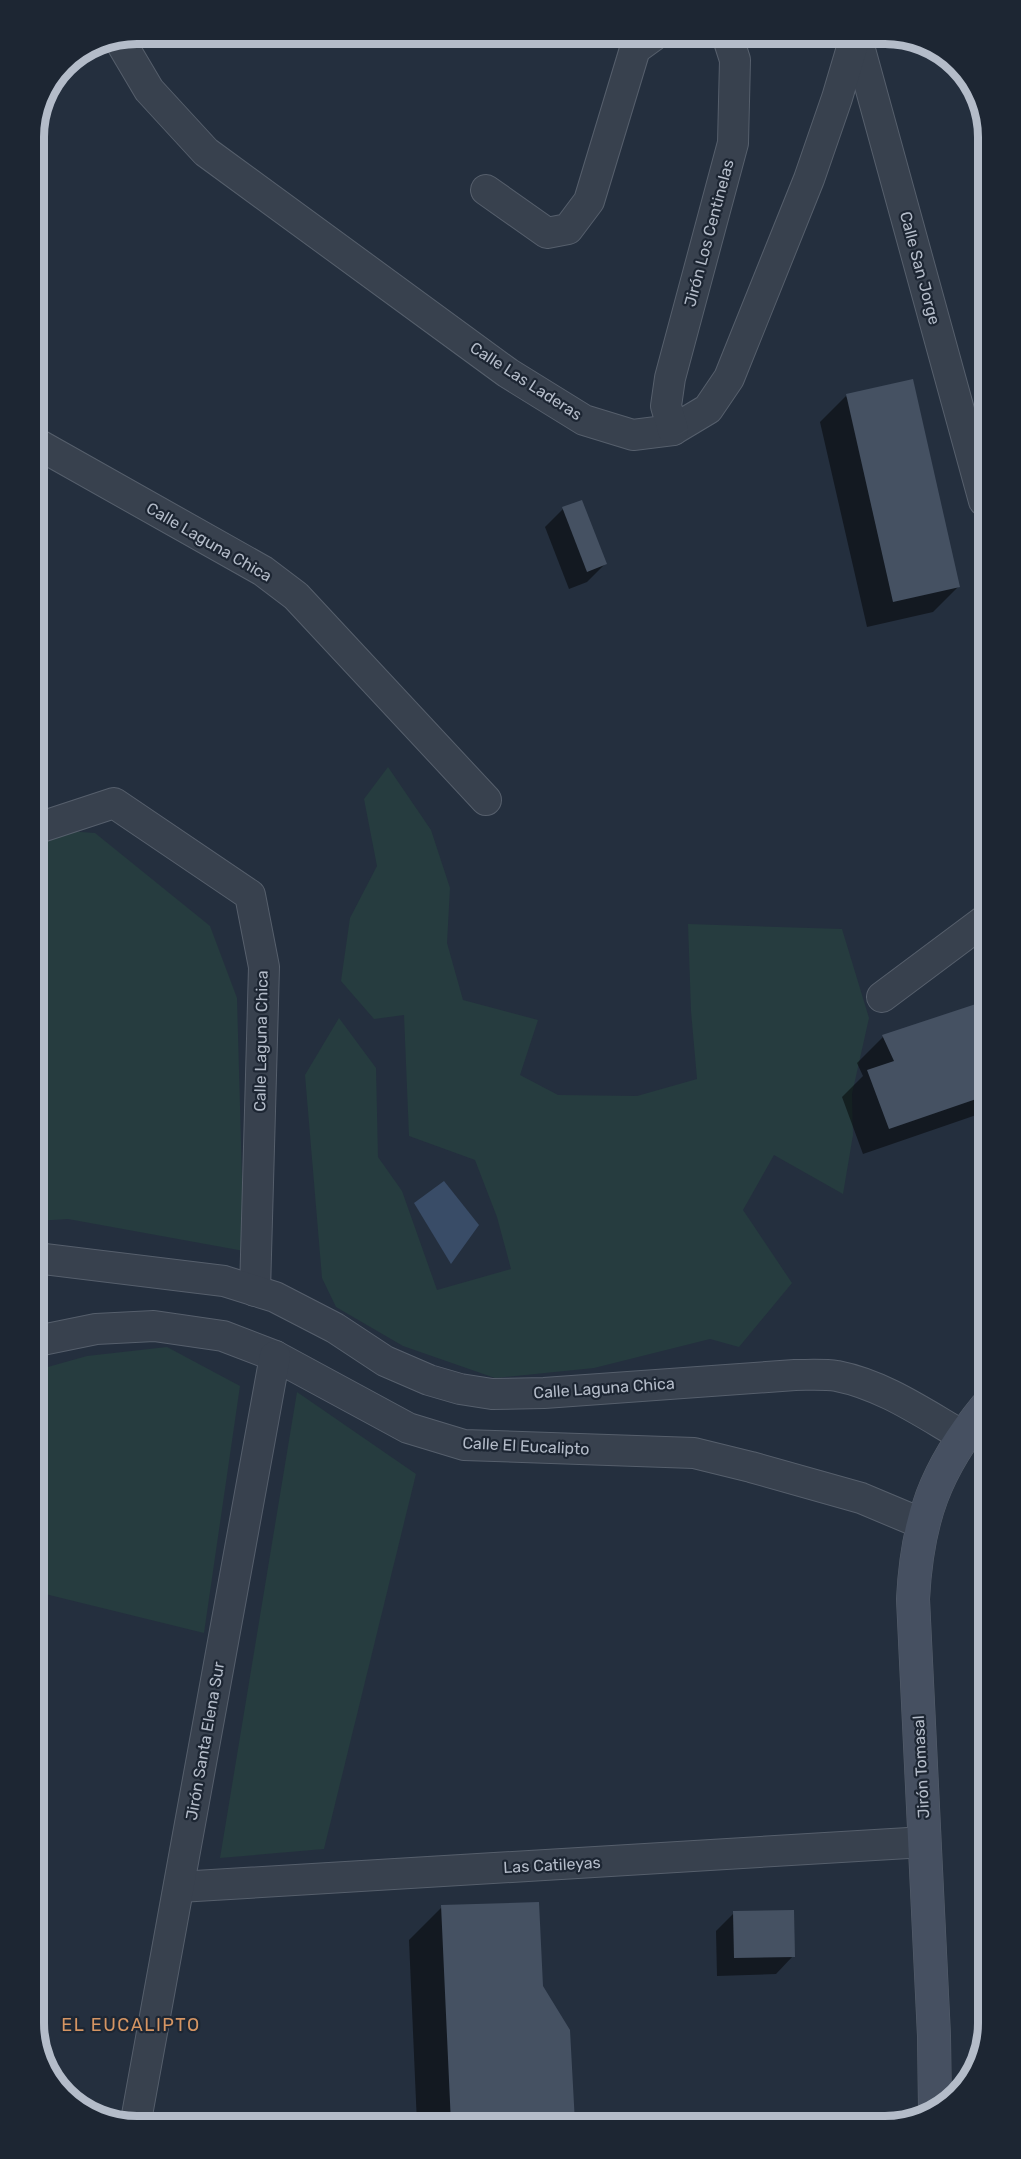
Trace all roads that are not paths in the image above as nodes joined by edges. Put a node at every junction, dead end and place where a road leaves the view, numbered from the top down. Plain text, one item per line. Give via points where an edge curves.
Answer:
1 (642, 44) edge
2 (730, 44) edge
3 (853, 44) edge
4 (859, 44) edge
5 (123, 45) edge
6 (486, 189) dead end
7 (672, 430) junction
8 (44, 448) edge
9 (978, 479) edge
10 (486, 800) dead end
11 (44, 826) edge
12 (978, 925) edge
13 (882, 997) dead end
14 (44, 1259) edge
15 (255, 1291) junction
16 (44, 1340) edge
17 (275, 1356) junction
18 (978, 1417) edge
19 (963, 1436) junction
20 (923, 1524) junction
21 (925, 1842) junction
22 (178, 1887) junction
23 (935, 2100) edge
24 (137, 2115) edge

1 - 6 street via 635,49 589,201 568,229 547,233
2 - 7 street, Jirón Los Centinelas via 735,60 733,143 670,378 666,406
3 - 7 street, Calle Las Laderas via 809,179 729,378 708,409
4 - 9 street, Calle San Jorge
5 - 7 street, Calle Las Laderas via 148,90 206,152 508,373 584,420 633,435
8 - 10 street, Calle Laguna Chica via 263,571 296,596
11 - 15 street, Calle Laguna Chica via 114,803 250,895 264,968
12 - 13 street
14 - 15 street, Calle Laguna Chica via 224,1281
15 - 19 street, Calle Laguna Chica via 335,1328 385,1361 460,1389 492,1394 544,1393 795,1375 835,1376 895,1397
16 - 17 street, Calle El Eucalipto via 96,1329 154,1326 223,1336
17 - 20 street, Calle El Eucalipto via 408,1428 464,1445 694,1453 861,1498
17 - 22 street, Jirón Santa Elena Sur
18 - 19 street, Jirón Tomasal
19 - 20 street, Jirón Tomasal via 939,1478
20 - 21 street, Jirón Tomasal via 915,1561 913,1599
21 - 22 street, Las Catileyas
21 - 23 street, Jirón Tomasal
22 - 24 street, Jirón Santa Elena Sur

